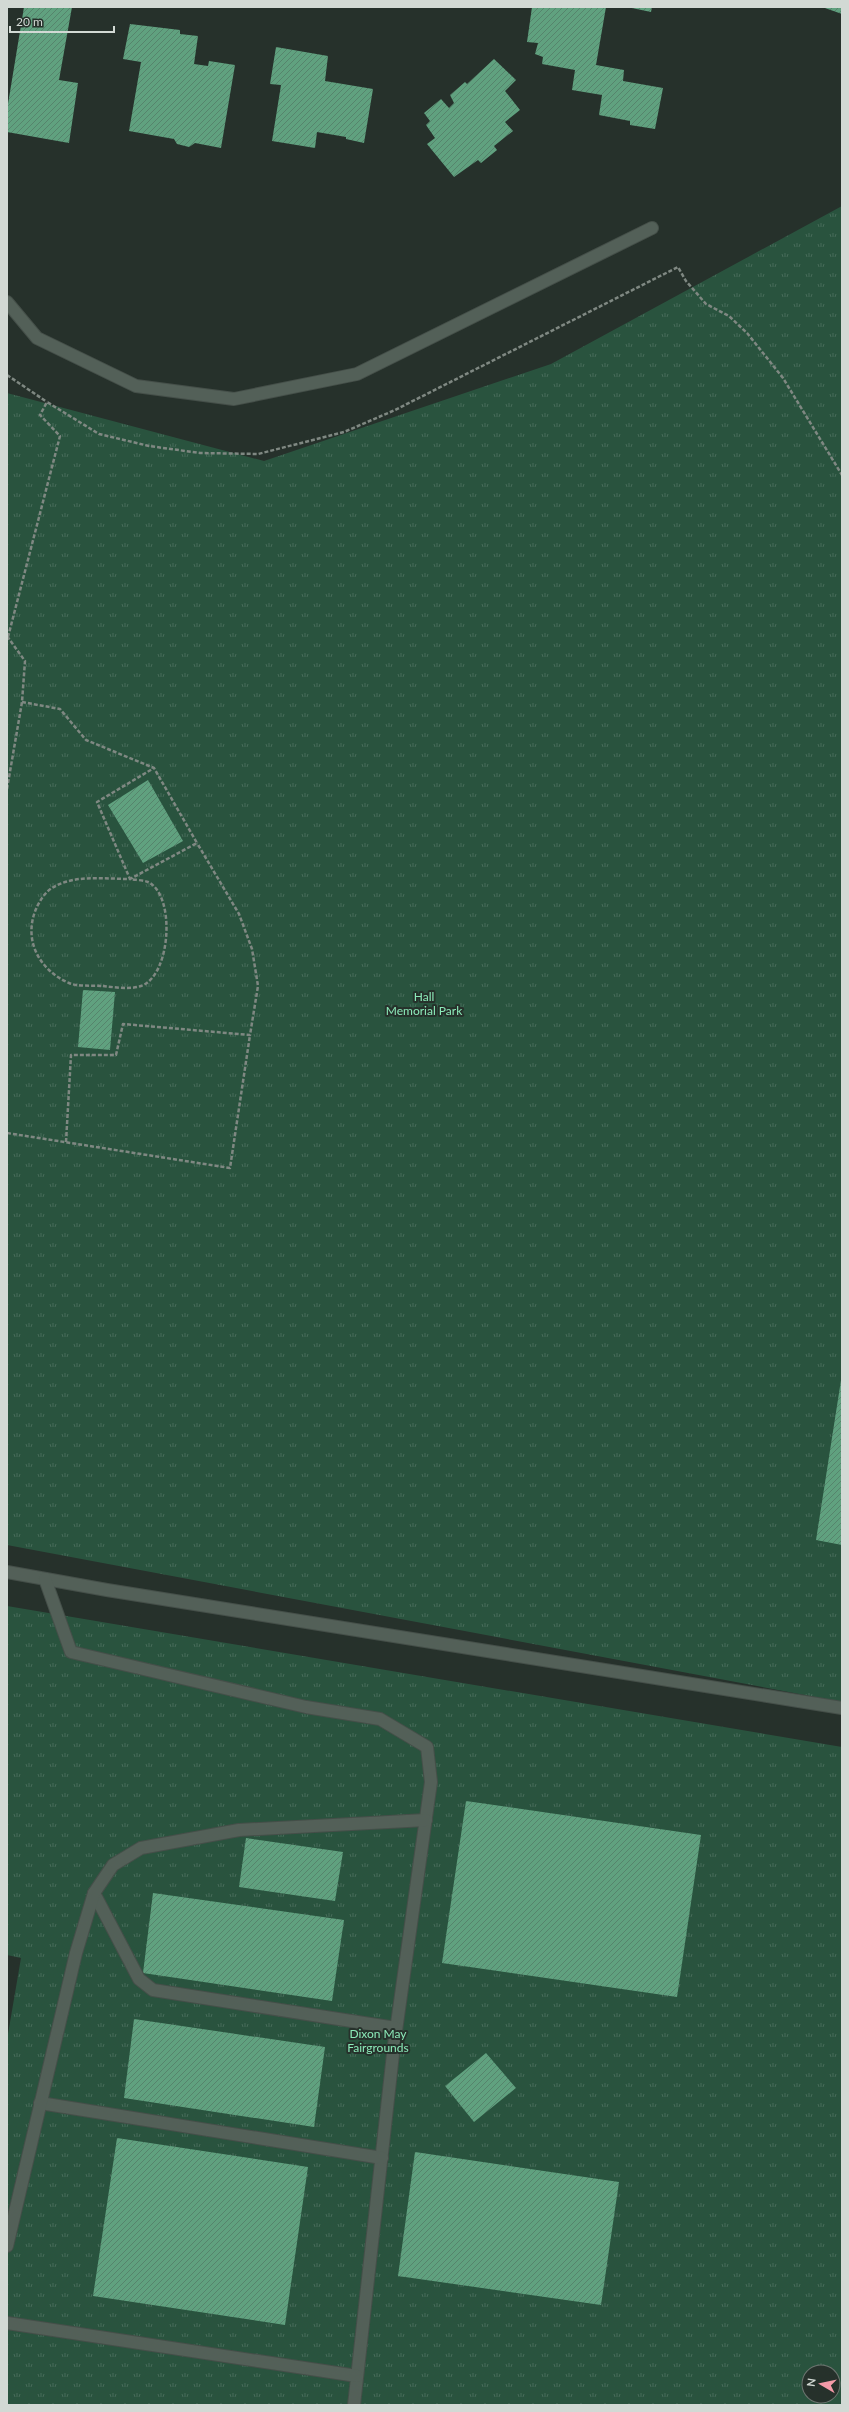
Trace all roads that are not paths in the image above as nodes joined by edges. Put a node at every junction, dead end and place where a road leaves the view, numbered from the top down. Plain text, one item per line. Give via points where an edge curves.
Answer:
1 (652, 228) dead end
2 (7, 302) edge
3 (7, 1572) edge
4 (45, 1579) junction
5 (842, 1708) edge
6 (426, 1820) junction
7 (94, 1893) junction
8 (396, 2028) junction
9 (40, 2102) junction
10 (382, 2158) junction
11 (7, 2246) edge
12 (7, 2323) edge
13 (357, 2376) junction
14 (354, 2405) edge

1 - 2 lane via 357,374 234,399 136,386 37,338
3 - 4 lane
4 - 5 lane
4 - 6 lane via 70,1652 306,1707 380,1719 427,1747 431,1782
6 - 7 lane via 239,1830 141,1848 113,1865
6 - 8 lane
7 - 8 lane via 139,1979 153,1990
7 - 9 lane via 76,1953
8 - 10 lane
9 - 10 lane
9 - 11 lane
10 - 13 lane
12 - 13 lane
13 - 14 lane

